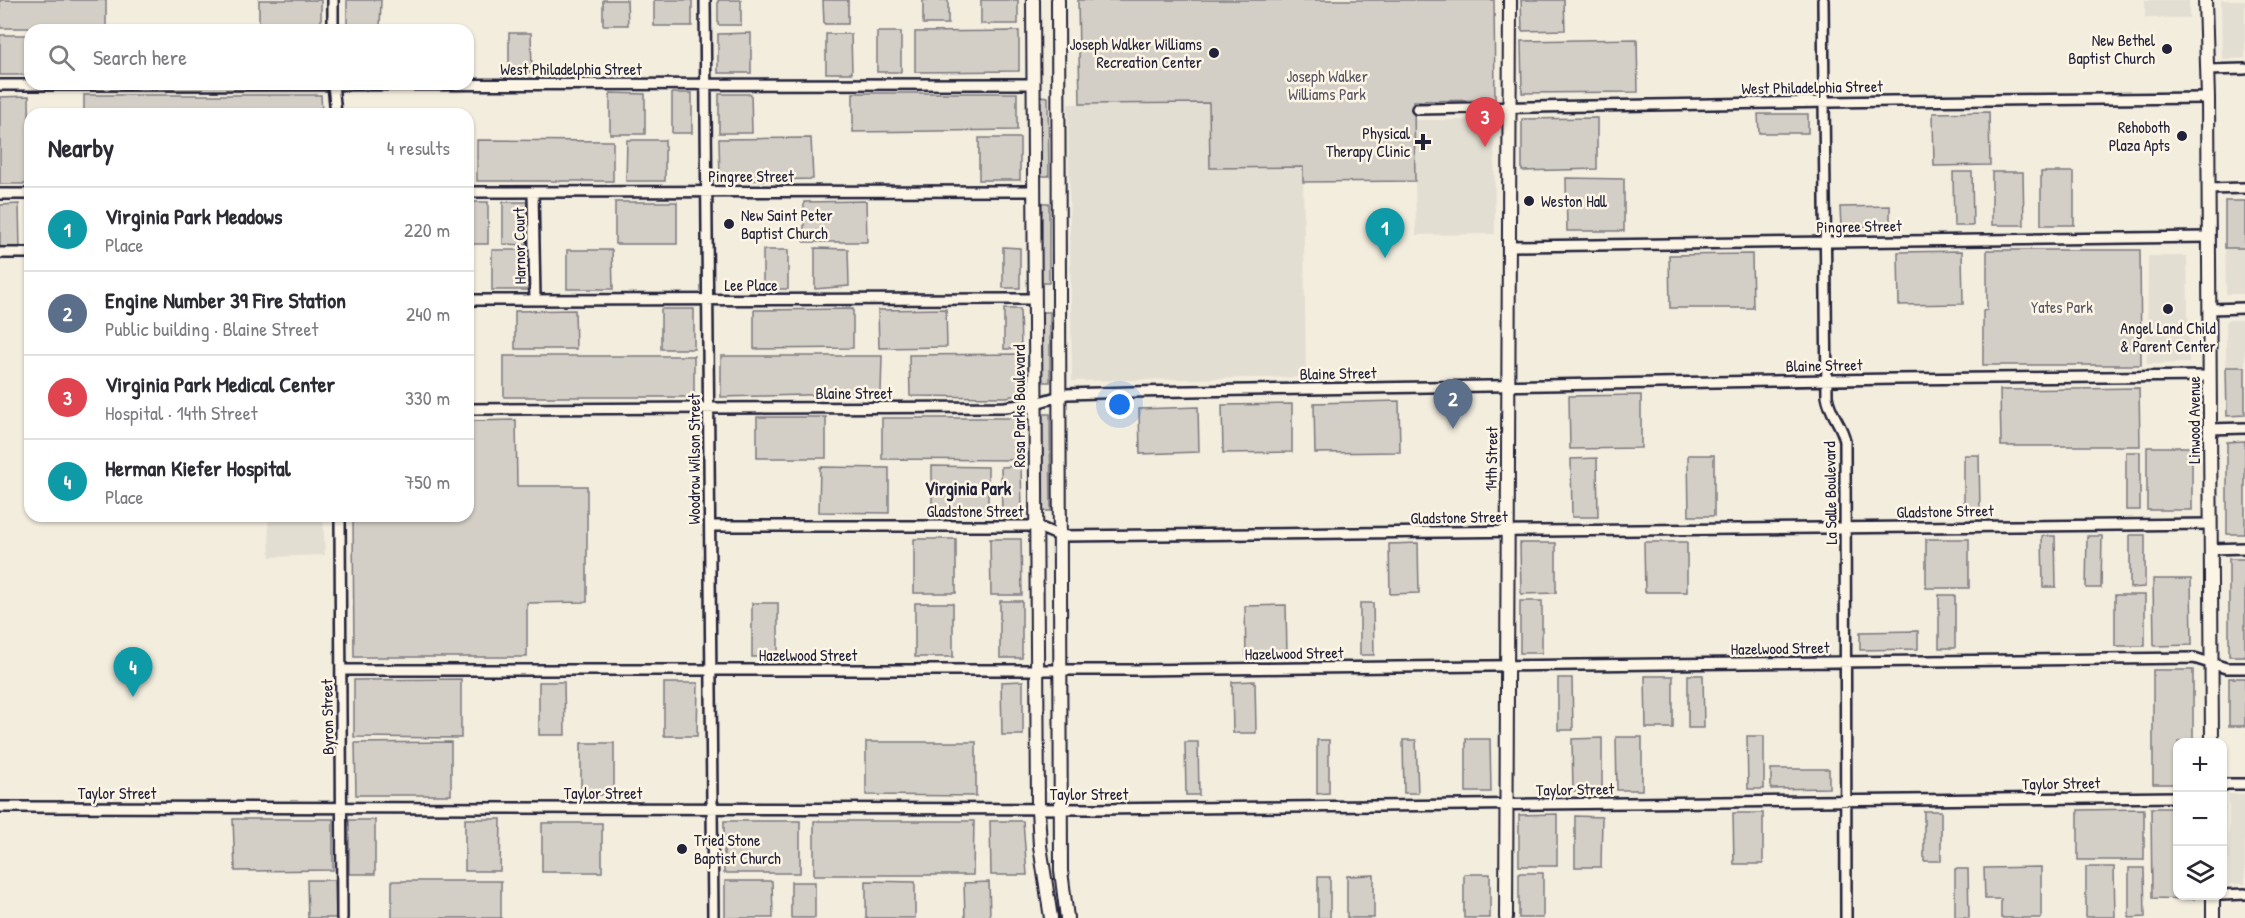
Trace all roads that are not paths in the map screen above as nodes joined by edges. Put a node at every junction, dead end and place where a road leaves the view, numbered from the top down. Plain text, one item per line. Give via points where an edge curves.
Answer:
1 (333, 0) edge
2 (705, 0) edge
3 (1033, 0) edge
4 (1058, 0) edge
5 (1510, 0) edge
6 (1823, 0) edge
7 (2205, 0) edge
8 (333, 24) edge
9 (2245, 69) edge
10 (2207, 70) junction
11 (474, 84) edge
12 (705, 84) junction
13 (1034, 84) junction
14 (0, 86) edge
15 (24, 86) edge
16 (334, 90) edge
17 (2208, 98) junction
18 (1825, 102) junction
19 (1510, 107) junction
20 (335, 108) edge
21 (1417, 109) dead end
22 (2245, 188) edge
23 (2208, 189) junction
24 (1034, 191) junction
25 (474, 192) edge
26 (533, 192) junction
27 (707, 192) junction
28 (0, 194) edge
29 (24, 194) edge
30 (2209, 237) junction
31 (1826, 241) junction
32 (1510, 246) junction
33 (0, 253) edge
34 (24, 253) edge
35 (1035, 299) junction
36 (474, 300) edge
37 (535, 300) junction
38 (708, 300) junction
39 (2245, 308) edge
40 (2210, 309) junction
41 (2210, 376) junction
42 (1827, 380) junction
43 (1509, 385) junction
44 (1059, 396) junction
45 (1036, 403) junction
46 (709, 408) junction
47 (474, 409) edge
48 (2245, 428) edge
49 (2210, 429) junction
50 (340, 522) edge
51 (2211, 524) junction
52 (710, 526) junction
53 (1036, 526) junction
54 (1846, 527) junction
55 (1507, 531) junction
56 (1060, 536) junction
57 (2245, 548) edge
58 (2211, 549) junction
59 (1846, 662) junction
60 (2212, 663) junction
61 (1506, 666) junction
62 (2245, 668) edge
63 (342, 670) junction
64 (711, 670) junction
65 (1037, 670) junction
66 (1061, 671) junction
67 (2212, 738) edge
68 (2227, 784) edge
69 (2245, 784) edge
70 (2173, 797) edge
71 (1846, 800) junction
72 (1506, 804) junction
73 (0, 807) edge
74 (343, 808) junction
75 (712, 808) junction
76 (1038, 809) junction
77 (1061, 809) junction
78 (2245, 894) edge
79 (2227, 895) edge
80 (2213, 900) edge
81 (342, 918) edge
82 (713, 918) edge
83 (1051, 918) edge
84 (1067, 918) edge
85 (1506, 918) edge
86 (1846, 918) edge
87 (2213, 918) edge

1 - 8 street
2 - 12 street, Woodrow Wilson Street
3 - 13 street, Rosa Parks Boulevard
4 - 44 street
5 - 19 street, 14th Street
6 - 18 street, La Salle Boulevard
7 - 10 street, Linwood Avenue
9 - 10 street
10 - 17 street, Linwood Avenue
11 - 12 street, West Philadelphia Street
12 - 13 street, West Philadelphia Street
12 - 27 street, Woodrow Wilson Street
13 - 24 street, Rosa Parks Boulevard
14 - 15 street, West Philadelphia Street
16 - 20 street
17 - 18 street, West Philadelphia Street
17 - 23 street, Linwood Avenue
18 - 19 street, West Philadelphia Street
18 - 31 street, La Salle Boulevard
19 - 21 street, West Philadelphia Street
19 - 32 street, 14th Street
22 - 23 street
23 - 30 street, Linwood Avenue
24 - 27 street, Pingree Street
24 - 35 street, Rosa Parks Boulevard
25 - 26 street, Pingree Street
26 - 27 street, Pingree Street
26 - 37 street, Harnor Court
27 - 38 street, Woodrow Wilson Street
28 - 29 street
30 - 31 street, Pingree Street
30 - 40 street, Linwood Avenue
31 - 32 street, Pingree Street
31 - 42 street, La Salle Boulevard
32 - 43 street, 14th Street
33 - 34 street
35 - 38 street, Lee Place
35 - 45 street, Rosa Parks Boulevard
36 - 37 street, Lee Place
37 - 38 street, Lee Place
38 - 46 street, Woodrow Wilson Street
39 - 40 street
40 - 41 street, Linwood Avenue
41 - 42 street, Blaine Street
41 - 49 street, Linwood Avenue
42 - 43 street, Blaine Street
42 - 54 street, La Salle Boulevard via 1829,407 1845,441
43 - 44 street, Blaine Street
43 - 55 street, 14th Street
44 - 45 street, Blaine Street
44 - 56 street
45 - 46 street, Blaine Street via 1005,407
45 - 53 street, Rosa Parks Boulevard
46 - 47 street, Blaine Street
46 - 52 street, Woodrow Wilson Street
48 - 49 street
49 - 51 street, Linwood Avenue
50 - 63 street, Byron Street
51 - 54 street, Gladstone Street
51 - 58 street, Linwood Avenue
52 - 53 street, Gladstone Street
52 - 64 street, Woodrow Wilson Street
53 - 56 street, Gladstone Street
53 - 65 street, Rosa Parks Boulevard
54 - 55 street, Gladstone Street
54 - 59 street, La Salle Boulevard
55 - 56 street, Gladstone Street
55 - 61 street, 14th Street
56 - 66 street
57 - 58 street
58 - 60 street, Linwood Avenue
59 - 60 street, Hazelwood Street via 2194,658
59 - 61 street, Hazelwood Street
59 - 71 street, La Salle Boulevard
60 - 62 street, Hazelwood Street
60 - 67 street, Linwood Avenue
61 - 66 street, Hazelwood Street
61 - 72 street, 14th Street
63 - 64 street, Hazelwood Street
63 - 74 street, Byron Street
64 - 65 street, Hazelwood Street
64 - 75 street, Woodrow Wilson Street
65 - 66 street, Hazelwood Street
65 - 76 street, Rosa Parks Boulevard
66 - 77 street
68 - 69 street
70 - 71 street, Taylor Street
71 - 72 street, Taylor Street
71 - 86 street, La Salle Boulevard
72 - 77 street, Taylor Street
72 - 85 street, 14th Street
73 - 74 street, Taylor Street
74 - 75 street, Taylor Street
74 - 81 street, Byron Street
75 - 76 street, Taylor Street
75 - 82 street, Woodrow Wilson Street
76 - 77 street, Taylor Street
76 - 83 street, Rosa Parks Boulevard
77 - 84 street via 1061,871
78 - 79 street
80 - 87 street

